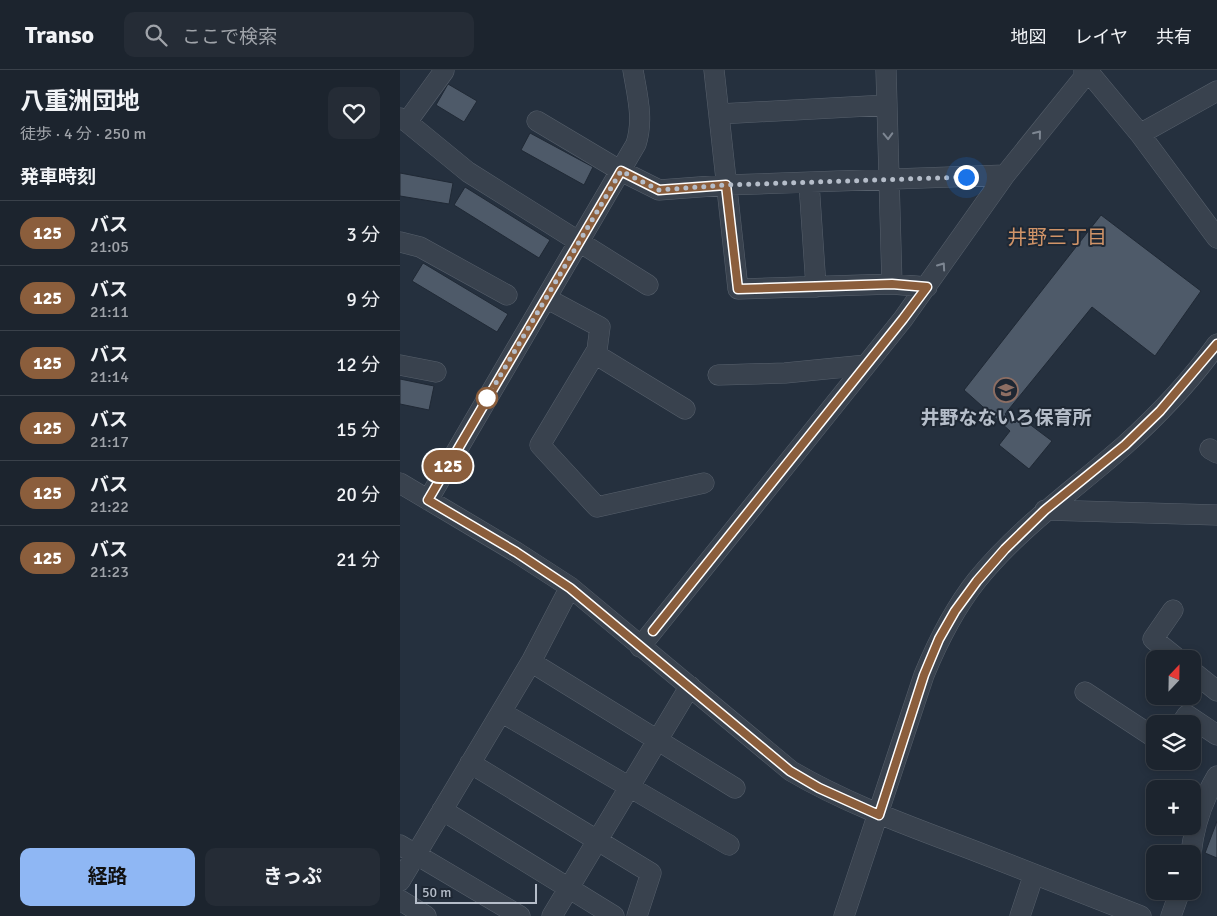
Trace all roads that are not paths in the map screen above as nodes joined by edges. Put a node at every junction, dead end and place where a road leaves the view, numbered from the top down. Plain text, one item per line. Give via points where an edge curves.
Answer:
1 (714, 70) edge
2 (886, 70) edge
3 (1086, 70) edge
4 (444, 71) edge
5 (633, 71) edge
6 (1217, 91) edge
7 (887, 105) junction
8 (719, 114) junction
9 (404, 120) edge
10 (537, 121) dead end
11 (1140, 134) junction
12 (621, 171) junction
13 (1005, 175) junction
14 (889, 180) junction
15 (809, 183) junction
16 (726, 185) junction
17 (1217, 238) edge
18 (400, 242) edge
19 (579, 242) junction
20 (892, 284) junction
21 (648, 285) dead end
22 (816, 287) junction
23 (927, 287) junction
24 (507, 295) dead end
25 (546, 298) junction
26 (1217, 344) edge
27 (595, 354) junction
28 (400, 365) edge
29 (866, 365) junction
30 (436, 372) dead end
31 (718, 375) dead end
32 (685, 409) dead end
33 (704, 482) dead end
34 (400, 483) edge
35 (428, 500) junction
36 (1045, 510) junction
37 (1217, 515) edge
38 (570, 588) junction
39 (1173, 610) dead end
40 (640, 647) junction
41 (1167, 650) edge
42 (531, 662) junction
43 (1201, 678) edge
44 (690, 686) junction
45 (1217, 691) edge
46 (1085, 692) dead end
47 (501, 712) junction
48 (1201, 724) edge
49 (1146, 732) edge
50 (1217, 735) edge
51 (657, 740) junction
52 (470, 763) junction
53 (1217, 776) edge
54 (629, 787) junction
55 (735, 788) dead end
56 (442, 810) junction
57 (879, 815) junction
58 (598, 840) junction
59 (728, 845) dead end
60 (1192, 845) edge
61 (408, 849) edge
62 (1034, 874) junction
63 (400, 881) edge
64 (569, 889) junction
65 (400, 900) edge
66 (1177, 900) edge
67 (426, 916) edge
68 (520, 916) edge
69 (552, 916) edge
70 (614, 916) edge
71 (637, 916) edge
72 (844, 916) edge
73 (1020, 916) edge
74 (1141, 916) edge
75 (1171, 916) edge

1 - 8 street
2 - 7 street
3 - 11 street
13 -> 3 street via 1084,77
4 - 9 street
5 - 12 street via 640,132
6 - 11 street
7 - 8 street
7 -> 14 street
8 - 16 street
9 - 19 street via 468,172
10 - 12 street
11 - 17 street
12 - 16 street via 659,190
12 - 19 street
13 - 14 street
23 -> 13 street
14 - 15 street
14 - 20 street
15 - 16 street
15 - 22 street
16 - 22 street via 738,289
18 - 24 street via 420,247
19 - 21 street
19 - 25 street
20 - 22 street
20 - 23 street
23 - 29 street
25 - 27 street via 600,327
25 - 35 street
26 - 36 street via 1160,411 1125,445
27 - 32 street
27 - 33 street via 540,445 597,507
28 - 30 street
29 - 31 street via 785,373
29 - 40 street
34 - 35 street
35 - 38 street
36 - 37 street
36 - 57 street via 977,581 939,639 924,675
38 - 40 street
38 - 42 street
39 - 41 street via 1153,639
40 - 44 street
42 - 47 street
42 - 51 street
43 - 45 street
44 - 51 street
44 - 57 street via 790,771
46 - 49 street
47 - 52 street
47 - 54 street
48 - 50 street
51 - 54 street
51 - 55 street
52 - 56 street
52 - 58 street
53 - 60 street via 1201,808
54 - 58 street
54 - 59 street
56 - 61 street
56 - 64 street
57 - 62 street
57 - 72 street
58 - 64 street
58 - 71 street via 651,872
61 - 63 street
61 - 68 street
62 - 73 street
62 - 74 street
64 - 69 street
64 - 70 street
65 - 67 street
66 - 75 street

